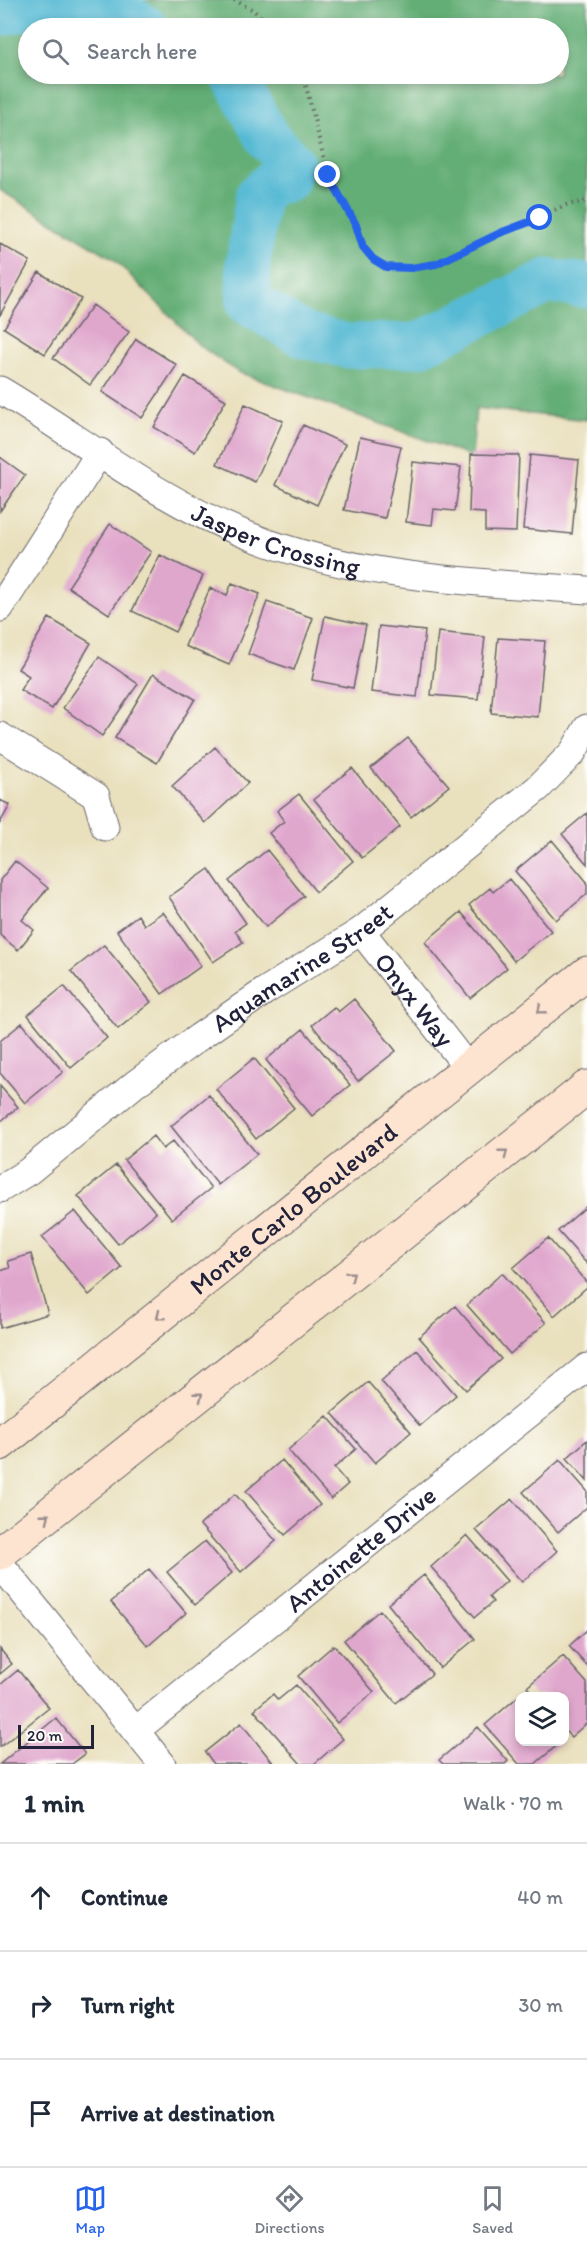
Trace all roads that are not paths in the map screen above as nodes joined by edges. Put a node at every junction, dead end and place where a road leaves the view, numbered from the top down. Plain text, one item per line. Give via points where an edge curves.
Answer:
1 (0, 390) edge
2 (100, 452) junction
3 (587, 590) edge
4 (0, 608) edge
5 (587, 728) edge
6 (0, 736) edge
7 (105, 827) dead end
8 (361, 931) junction
9 (587, 973) edge
10 (468, 1068) junction
11 (587, 1087) edge
12 (0, 1189) edge
13 (587, 1367) edge
14 (0, 1444) edge
15 (0, 1553) edge
16 (0, 1564) edge
17 (135, 1731) junction
18 (162, 1764) edge

1 - 2 street, Jasper Crossing
2 - 3 street, Jasper Crossing via 163,494 236,530 320,560 405,574
2 - 4 street
5 - 8 street, Aquamarine Street via 573,752 538,788
6 - 7 street via 96,796
8 - 10 street, Onyx Way
8 - 12 street, Aquamarine Street via 199,1037 29,1171
9 -> 10 main road, Monte Carlo Boulevard
10 -> 14 main road, Monte Carlo Boulevard
15 -> 11 main road
13 - 17 street, Antoinette Drive
16 - 17 street
17 - 18 street

